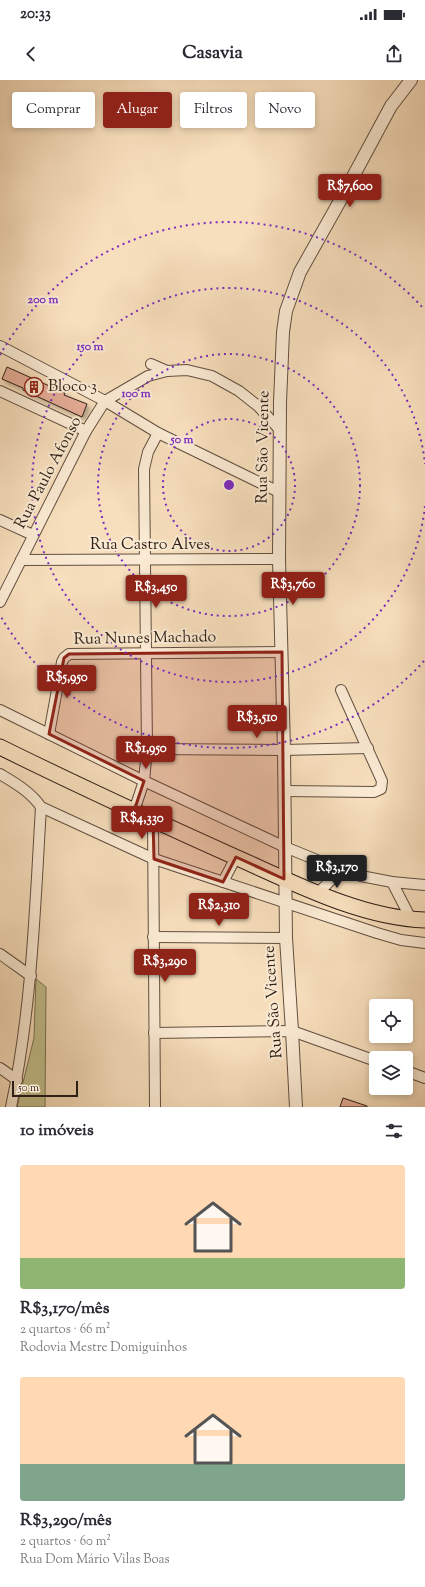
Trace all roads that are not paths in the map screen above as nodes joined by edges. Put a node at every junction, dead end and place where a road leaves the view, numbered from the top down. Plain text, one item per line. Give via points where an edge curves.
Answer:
1 (410, 80) edge
2 (0, 346) edge
3 (151, 364) dead end
4 (167, 371) junction
5 (0, 391) edge
6 (105, 401) junction
7 (279, 429) junction
8 (86, 431) junction
9 (158, 433) junction
10 (279, 492) junction
11 (0, 520) edge
12 (33, 535) junction
13 (144, 559) junction
14 (279, 559) junction
15 (21, 560) junction
16 (0, 602) edge
17 (282, 652) junction
18 (146, 653) junction
19 (341, 690) dead end
20 (0, 710) edge
21 (49, 734) junction
22 (0, 747) edge
23 (368, 748) junction
24 (147, 749) junction
25 (284, 750) junction
26 (0, 775) edge
27 (144, 781) junction
28 (284, 792) junction
29 (42, 807) junction
30 (134, 811) junction
31 (153, 820) junction
32 (285, 847) junction
33 (236, 857) junction
34 (154, 859) junction
35 (341, 870) junction
36 (284, 879) junction
37 (223, 882) junction
38 (392, 882) junction
39 (425, 885) edge
40 (318, 893) junction
41 (285, 903) junction
42 (418, 920) edge
43 (153, 937) junction
44 (286, 938) junction
45 (425, 943) edge
46 (0, 954) edge
47 (31, 976) junction
48 (292, 1031) junction
49 (154, 1033) junction
50 (369, 1058) edge
51 (0, 1068) edge
52 (413, 1074) edge
53 (425, 1078) edge
54 (17, 1080) junction
55 (11, 1107) edge
56 (155, 1107) edge
57 (296, 1107) edge

1 - 7 street, Rua São Vicente via 391,106 300,272 285,318
2 - 6 street
3 - 4 street
4 - 6 street via 148,376
4 - 7 street via 187,370 212,376 239,391 258,406
5 - 8 street
6 - 8 street, Rua Paulo Afonso
6 - 9 street
7 - 10 street, Rua São Vicente
8 - 12 street, Rua Paulo Afonso
9 - 10 street
9 - 13 street via 148,452 144,469
10 - 14 street, Rua São Vicente
11 - 12 street
12 - 15 street, Rua Paulo Afonso
13 - 14 street, Rua Castro Alves
13 - 15 street, Rua Castro Alves
13 - 18 street
14 - 17 street, Rua São Vicente
15 - 16 street, Rua Paulo Afonso
17 - 18 street, Rua Nunes Machado
17 - 25 street, Rua São Vicente
18 - 21 street, Rua Nunes Machado via 66,656 62,662
18 - 24 street
19 - 23 street
20 - 21 street
21 - 27 street
22 - 30 main road
23 - 25 street
23 - 28 street via 382,781 378,792
24 - 25 street
24 - 27 street
25 - 28 street, Rua São Vicente
26 - 29 street via 29,792
27 - 30 street
27 - 32 street
28 - 32 street, Rua São Vicente
29 - 34 street
29 - 47 street
30 - 31 main road
31 - 33 main road
31 - 34 street
32 - 35 street
32 - 36 street, Rua São Vicente
33 - 36 main road
33 - 37 street
34 - 37 street
34 - 43 street
35 - 38 street
35 - 40 street
36 - 40 main road
36 - 41 street, Rua São Vicente
37 - 41 street
38 - 39 street
38 - 42 street
40 - 42 main road via 365,910
41 - 44 street, Rua São Vicente
41 - 45 street via 401,940
43 - 44 street
43 - 49 street
44 - 48 street, Rua São Vicente
46 - 47 street
47 - 54 street
48 - 49 street
48 - 50 street
48 - 57 street, Rua São Vicente
49 - 56 street
51 - 54 street
52 - 53 street
54 - 55 street

